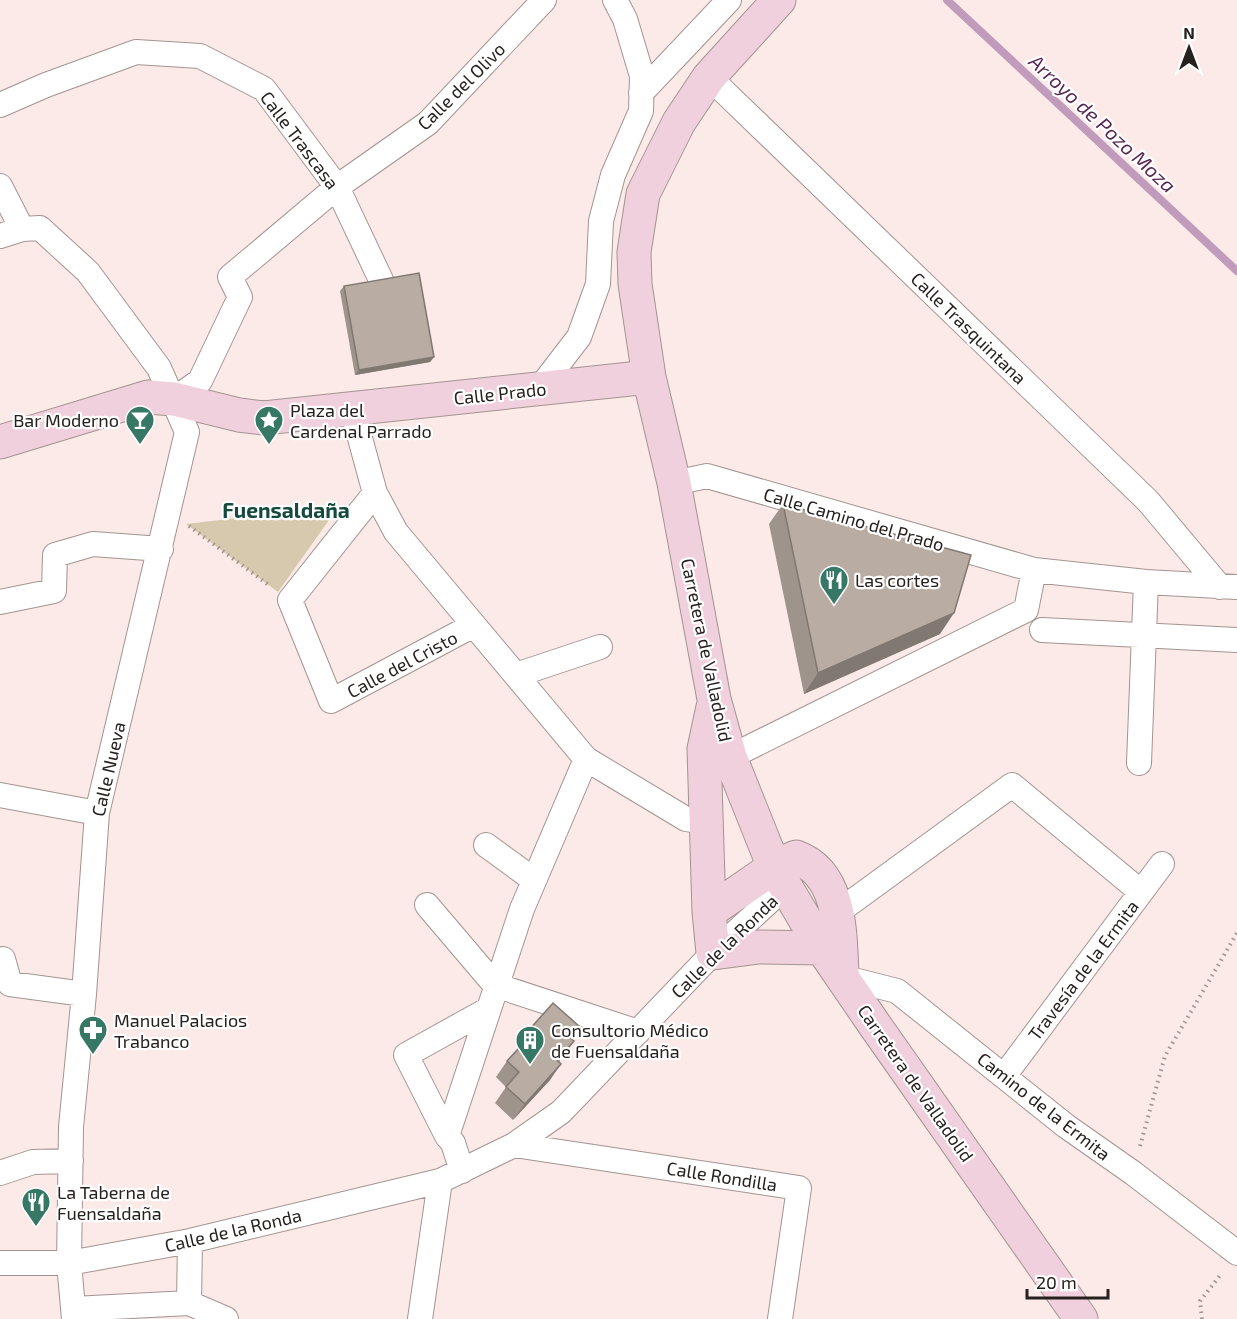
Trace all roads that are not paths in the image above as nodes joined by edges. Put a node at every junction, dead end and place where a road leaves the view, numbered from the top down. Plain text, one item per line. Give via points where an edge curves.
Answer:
1 (544, 0) edge
2 (615, 0) edge
3 (729, 0) edge
4 (779, 0) edge
5 (709, 77) junction
6 (641, 93) junction
7 (0, 105) edge
8 (0, 186) edge
9 (337, 187) junction
10 (11, 232) edge
11 (381, 280) edge
12 (649, 377) junction
13 (539, 389) junction
14 (174, 399) junction
15 (352, 409) junction
16 (0, 442) edge
17 (674, 483) junction
18 (375, 493) junction
19 (161, 549) junction
20 (1034, 570) junction
21 (1146, 582) junction
22 (1229, 587) edge
23 (0, 602) edge
24 (474, 625) junction
25 (1042, 630) dead end
26 (1144, 637) junction
27 (1237, 640) edge
28 (600, 647) dead end
29 (516, 675) junction
30 (714, 699) junction
31 (730, 757) junction
32 (586, 759) junction
33 (1139, 763) dead end
34 (0, 795) edge
35 (97, 813) junction
36 (707, 822) junction
37 (486, 845) dead end
38 (1162, 864) dead end
39 (780, 876) junction
40 (534, 880) junction
41 (1141, 892) junction
42 (427, 905) dead end
43 (709, 912) junction
44 (838, 912) junction
45 (822, 948) junction
46 (713, 953) junction
47 (3, 959) dead end
48 (842, 976) junction
49 (495, 985) junction
50 (84, 993) junction
51 (487, 1010) junction
52 (638, 1032) junction
53 (1004, 1076) junction
54 (447, 1136) junction
55 (514, 1144) junction
56 (71, 1161) junction
57 (462, 1171) junction
58 (0, 1173) edge
59 (440, 1181) junction
60 (190, 1241) junction
61 (1231, 1262) edge
62 (0, 1263) edge
63 (69, 1263) junction
64 (189, 1303) junction
65 (74, 1314) edge
66 (226, 1319) edge
67 (420, 1319) edge
68 (780, 1319) edge
69 (1081, 1319) edge

1 - 9 street, Calle del Olivo via 428,123
2 - 6 street via 625,19 642,76
3 - 6 street
4 - 5 street, Carretera de Valladolid
5 - 12 street, Carretera de Valladolid via 679,122 643,194 635,263
5 - 22 street, Calle Trasquintana via 1148,501
6 - 13 street via 641,111 613,175 601,221 598,284 579,337
7 - 9 street, Calle Trascasa via 136,52 200,56 264,88
8 - 10 street
9 - 11 street, Calle Trascasa
9 - 14 street, Calle del Olivo via 230,277 240,297 200,381
10 - 14 street via 40,228 87,272 159,368
12 - 13 street, Calle Prado
12 - 17 street, Carretera de Valladolid
13 - 15 street, Calle Prado
14 - 15 street via 264,418
14 - 16 street via 148,397
14 - 19 street, Calle Nueva via 187,432
15 - 18 street, Calle del Cristo
17 - 20 street, Calle Camino del Prado via 707,476
17 - 30 street, Carretera de Valladolid
18 - 24 street, Calle del Cristo via 396,532
18 - 24 street, Calle del Cristo via 290,600 331,701
19 - 23 street via 93,543 55,555 54,591
19 - 35 street, Calle Nueva
20 - 21 street, Calle Camino del Prado
20 - 31 street via 1026,610
21 - 22 street, Calle Camino del Prado
21 - 26 street
24 - 29 street, Calle del Cristo
25 - 26 street
26 - 27 street
26 - 33 street
28 - 29 street
29 - 32 street, Calle del Cristo
30 - 31 street, Carretera de Valladolid
30 - 36 street via 704,749
31 - 39 street, Carretera de Valladolid
32 - 36 street, Calle del Cristo via 686,819
32 - 40 street
34 - 35 street
35 - 50 street, Calle Nueva
36 - 43 street
37 - 40 street
38 - 41 street, Travesía de la Ermita
39 - 43 street
39 - 44 street via 796,857 810,862 822,876
39 - 45 street, Carretera de Valladolid
39 - 46 street, Calle de la Ronda
40 - 49 street
41 - 44 street via 1012,785
41 - 53 street, Travesía de la Ermita
42 - 49 street
43 - 46 street
44 - 48 street
45 - 46 street via 759,947
45 - 48 street, Carretera de Valladolid
46 - 52 street, Calle de la Ronda
47 - 50 street via 10,984
48 - 53 street, Camino de la Ermita via 897,991
48 - 69 street, Carretera de Valladolid
49 - 51 street
49 - 52 street
50 - 56 street, Calle Nueva
51 - 54 street
51 - 54 street via 406,1055
52 - 55 street, Calle de la Ronda via 561,1112
53 - 61 street, Camino de la Ermita via 1133,1173
54 - 57 street
55 - 57 street, Calle de la Ronda
55 - 68 street, Calle Rondilla via 800,1188
56 - 58 street via 33,1162
56 - 63 street, Calle Nueva
57 - 59 street, Calle de la Ronda
59 - 60 street, Calle de la Ronda
59 - 67 street
60 - 63 street, Calle de la Ronda
60 - 64 street
62 - 63 street, Calle de la Ronda
63 - 65 street, Calle Nueva
64 - 65 street
64 - 66 street

